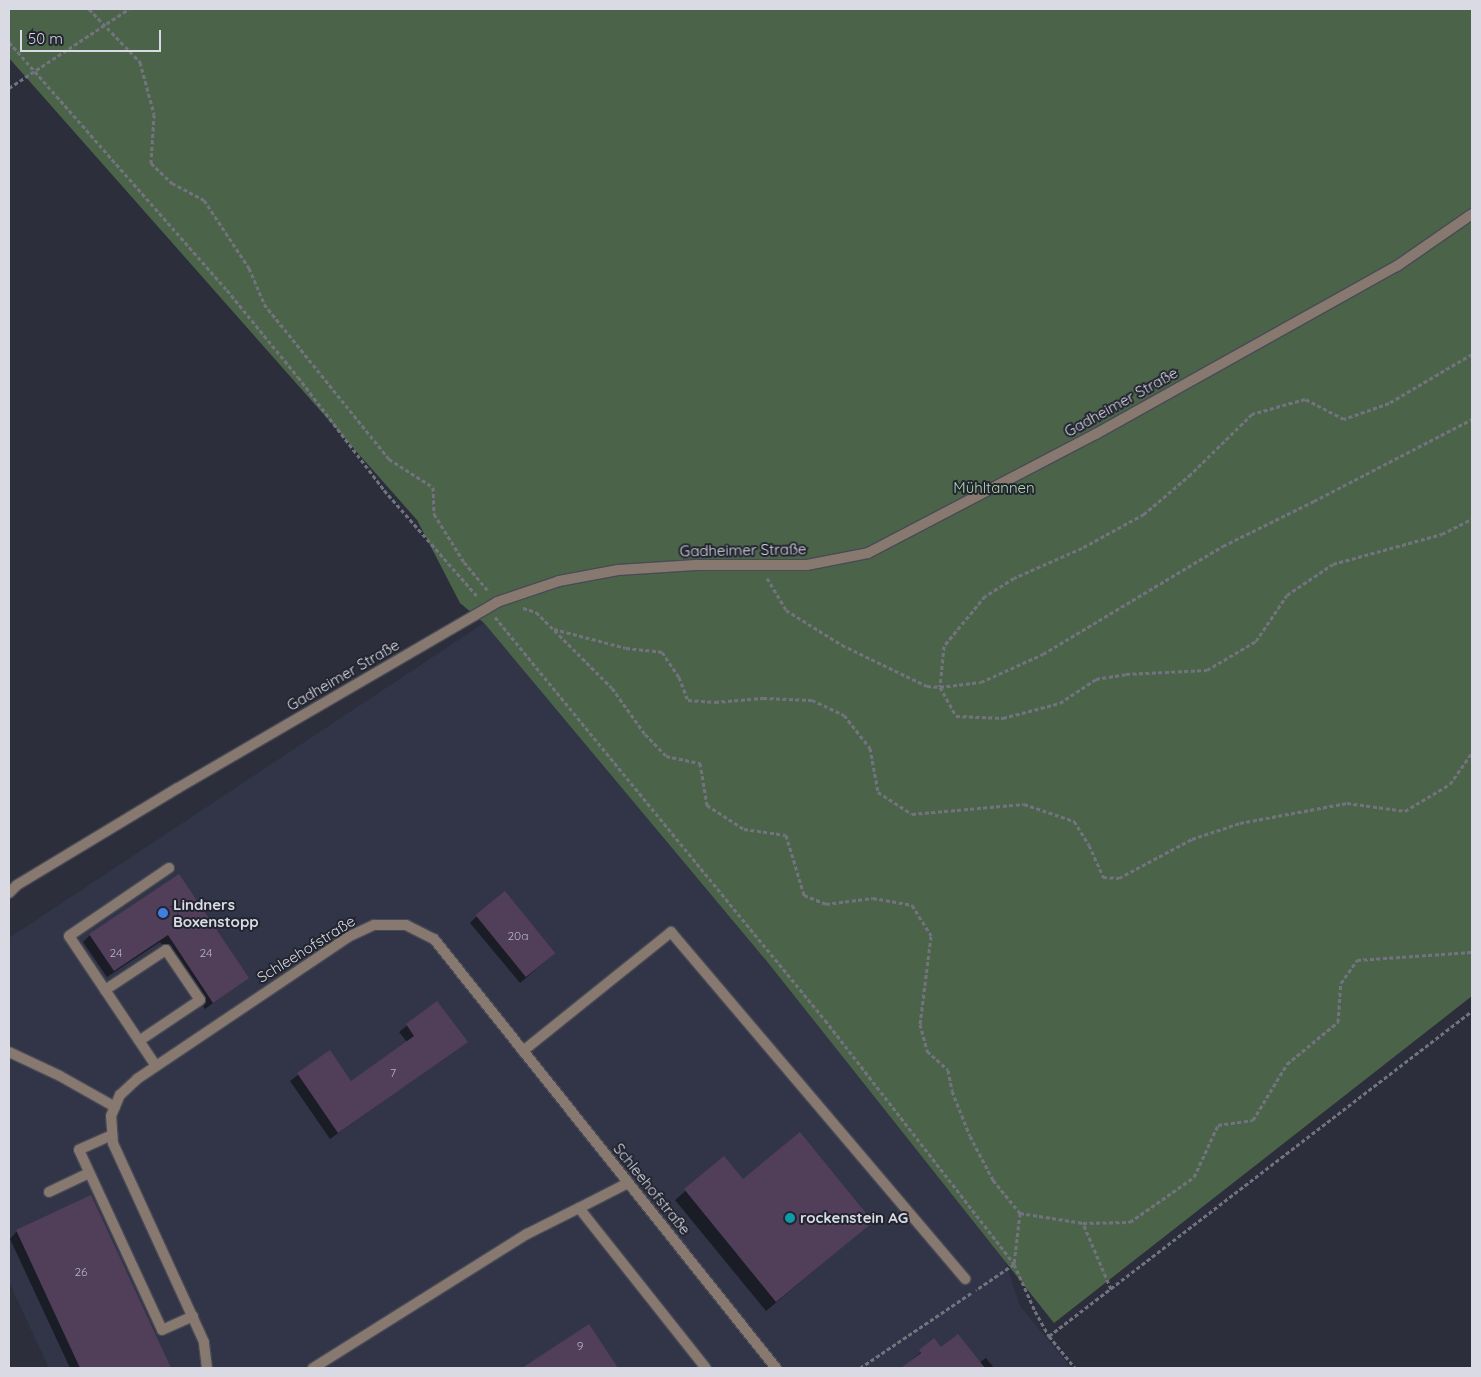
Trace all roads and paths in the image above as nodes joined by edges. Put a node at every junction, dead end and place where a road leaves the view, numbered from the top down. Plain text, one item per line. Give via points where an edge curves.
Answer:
1 (89, 9) edge
2 (129, 9) edge
3 (107, 24) junction
4 (9, 42) edge
5 (35, 71) junction
6 (9, 88) edge
7 (1472, 214) edge
8 (1472, 354) edge
9 (1472, 418) edge
10 (1472, 519) edge
11 (760, 567) junction
12 (497, 602) junction
13 (488, 609) junction
14 (554, 628) junction
15 (940, 687) junction
16 (1472, 753) edge
17 (169, 868) dead end
18 (9, 893) edge
19 (1472, 952) edge
20 (105, 990) junction
21 (1472, 1011) edge
22 (139, 1041) junction
23 (523, 1051) junction
24 (9, 1052) edge
25 (156, 1066) junction
26 (115, 1108) junction
27 (112, 1134) junction
28 (89, 1173) junction
29 (628, 1183) junction
30 (49, 1192) dead end
31 (579, 1208) junction
32 (1020, 1213) junction
33 (1083, 1223) junction
34 (1014, 1264) junction
35 (966, 1279) dead end
36 (1111, 1289) junction
37 (192, 1316) junction
38 (1049, 1336) junction
39 (207, 1368) edge
40 (313, 1368) edge
41 (706, 1368) edge
42 (776, 1368) edge
43 (860, 1368) edge
44 (1076, 1368) edge

1 - 3 path
2 - 3 path
3 - 5 path
3 - 12 path via 140,62 154,114 151,162 172,183 204,200 249,268 264,304 389,459 433,487 434,514 464,562
4 - 5 path
5 - 6 path
5 - 13 path via 227,290 384,490
7 - 11 street, Gadheimer Straße via 1389,271 1096,434 868,553 807,565
8 - 15 path via 1389,403 1344,419 1305,400 1252,414 1144,514 984,596 944,646
9 - 15 path via 1224,546 1043,654 981,682
10 - 15 path via 1442,534 1333,564 1287,596 1256,641 1208,670 1126,674 1096,680 1060,703 1003,718 956,716
11 - 12 street, Gadheimer Straße via 696,565 618,570 559,581
11 - 15 path via 786,610 842,644 927,686
12 - 13 street, Gadheimer Straße
12 - 14 path via 536,612
13 - 18 street, Gadheimer Straße via 178,788
13 - 34 path via 825,1020
14 - 16 path via 626,648 662,652 679,677 688,700 812,700 844,715 870,748 878,792 912,814 1024,804 1074,821 1103,877 1119,878 1192,839 1240,823 1347,803 1405,811 1450,784
14 - 32 path via 612,688 645,734 666,756 700,763 707,805 744,829 786,835 804,895 826,904 873,898 912,904 931,936 920,1024 927,1051 948,1070 952,1091 970,1136 993,1180
17 - 20 street via 68,936
19 - 33 path via 1357,960 1341,983 1338,1022 1287,1064 1253,1120 1218,1125 1194,1177 1130,1222
20 - 22 street
20 - 22 street via 166,950 200,1000
21 - 36 path
22 - 25 street
23 - 25 street, Schleehofstraße via 434,940 406,925 374,924 348,937
23 - 29 street, Schleehofstraße
23 - 35 street via 670,932
24 - 26 street via 60,1076
25 - 26 street, Schleehofstraße via 120,1095
26 - 27 street, Schleehofstraße via 111,1116
27 - 28 street via 79,1150
27 - 37 street, Schleehofstraße via 113,1143
28 - 30 street
28 - 37 street via 162,1330
29 - 31 street
29 - 42 street, Schleehofstraße
31 - 40 street via 527,1234
31 - 41 street
32 - 33 path
32 - 34 path
33 - 36 path
34 - 38 path
34 - 43 path
36 - 38 path
37 - 39 street, Schleehofstraße via 204,1342
38 - 44 path

